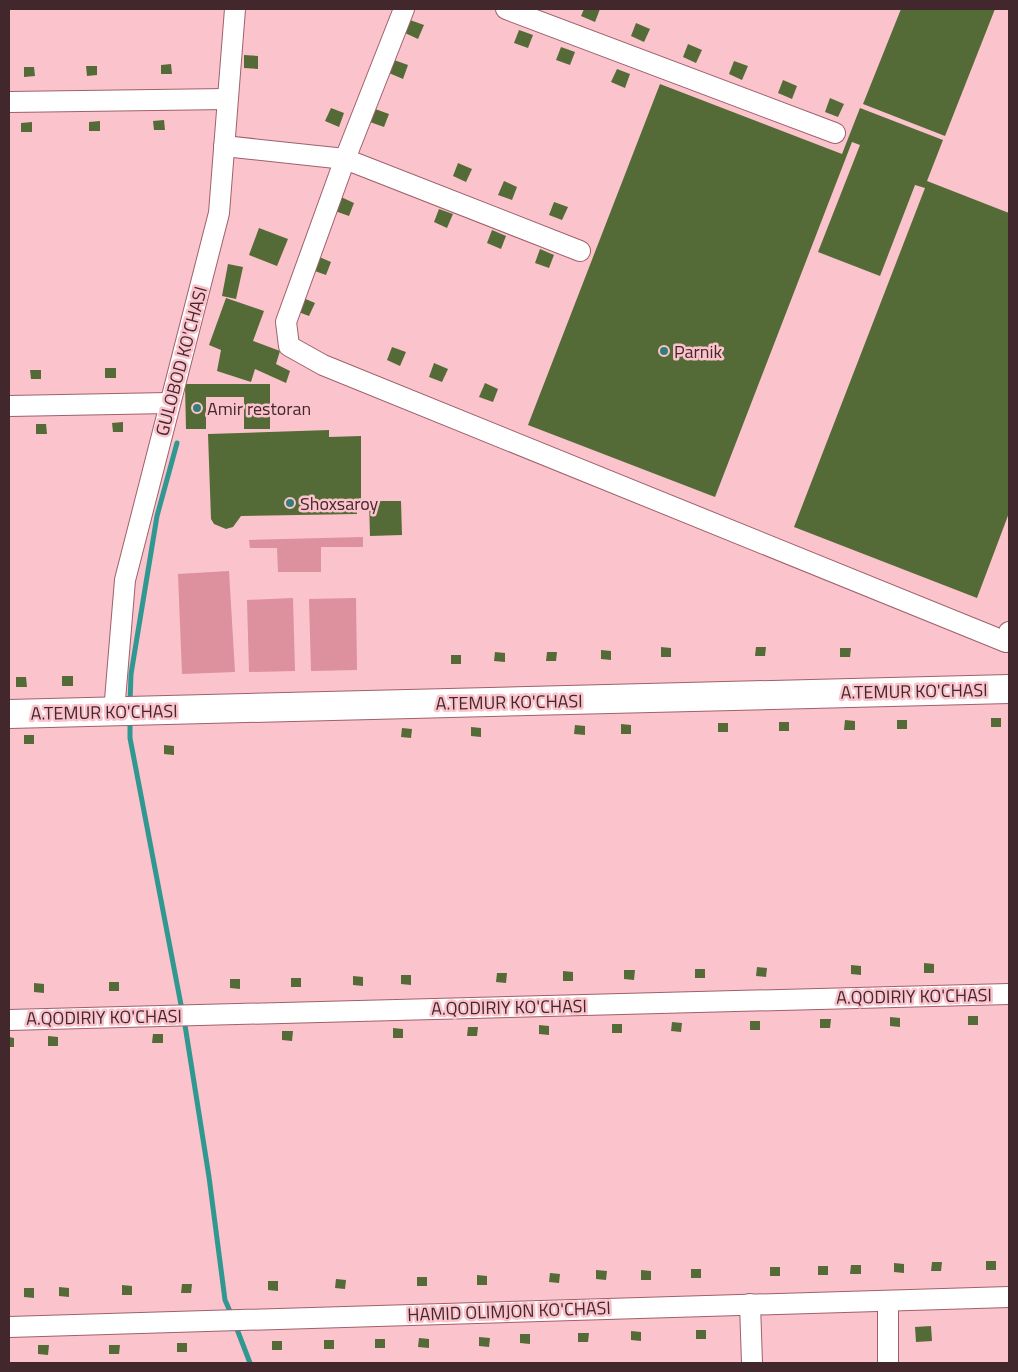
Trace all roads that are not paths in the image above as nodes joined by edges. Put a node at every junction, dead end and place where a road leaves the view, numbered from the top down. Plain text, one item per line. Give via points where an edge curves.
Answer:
1 (235, 9) edge
2 (404, 9) edge
3 (506, 9) edge
4 (227, 99) junction
5 (9, 102) edge
6 (835, 133) dead end
7 (224, 146) junction
8 (345, 159) junction
9 (580, 251) dead end
10 (169, 403) junction
11 (9, 406) edge
12 (1009, 632) edge
13 (1009, 689) edge
14 (114, 712) junction
15 (9, 714) edge
16 (1009, 994) edge
17 (9, 1020) edge
18 (1009, 1296) edge
19 (888, 1301) junction
20 (750, 1304) junction
21 (9, 1327) edge
22 (752, 1363) edge
23 (888, 1363) edge

1 - 4 street, GULOBOD KO'CHASI
2 - 8 street
3 - 6 street
4 - 5 street
4 - 7 street, GULOBOD KO'CHASI
7 - 8 street
7 - 10 street, GULOBOD KO'CHASI via 220,213
8 - 9 street
8 - 12 street via 286,322 290,346 323,365 1006,642
10 - 11 street
10 - 14 street, GULOBOD KO'CHASI via 125,580
13 - 14 main road, A.TEMUR KO'CHASI
14 - 15 main road, A.TEMUR KO'CHASI
16 - 17 street, A.QODIRIY KO'CHASI
18 - 19 street, HAMID OLIMJON KO'CHASI
19 - 20 street, HAMID OLIMJON KO'CHASI
19 - 23 street
20 - 21 street, HAMID OLIMJON KO'CHASI
20 - 22 street

